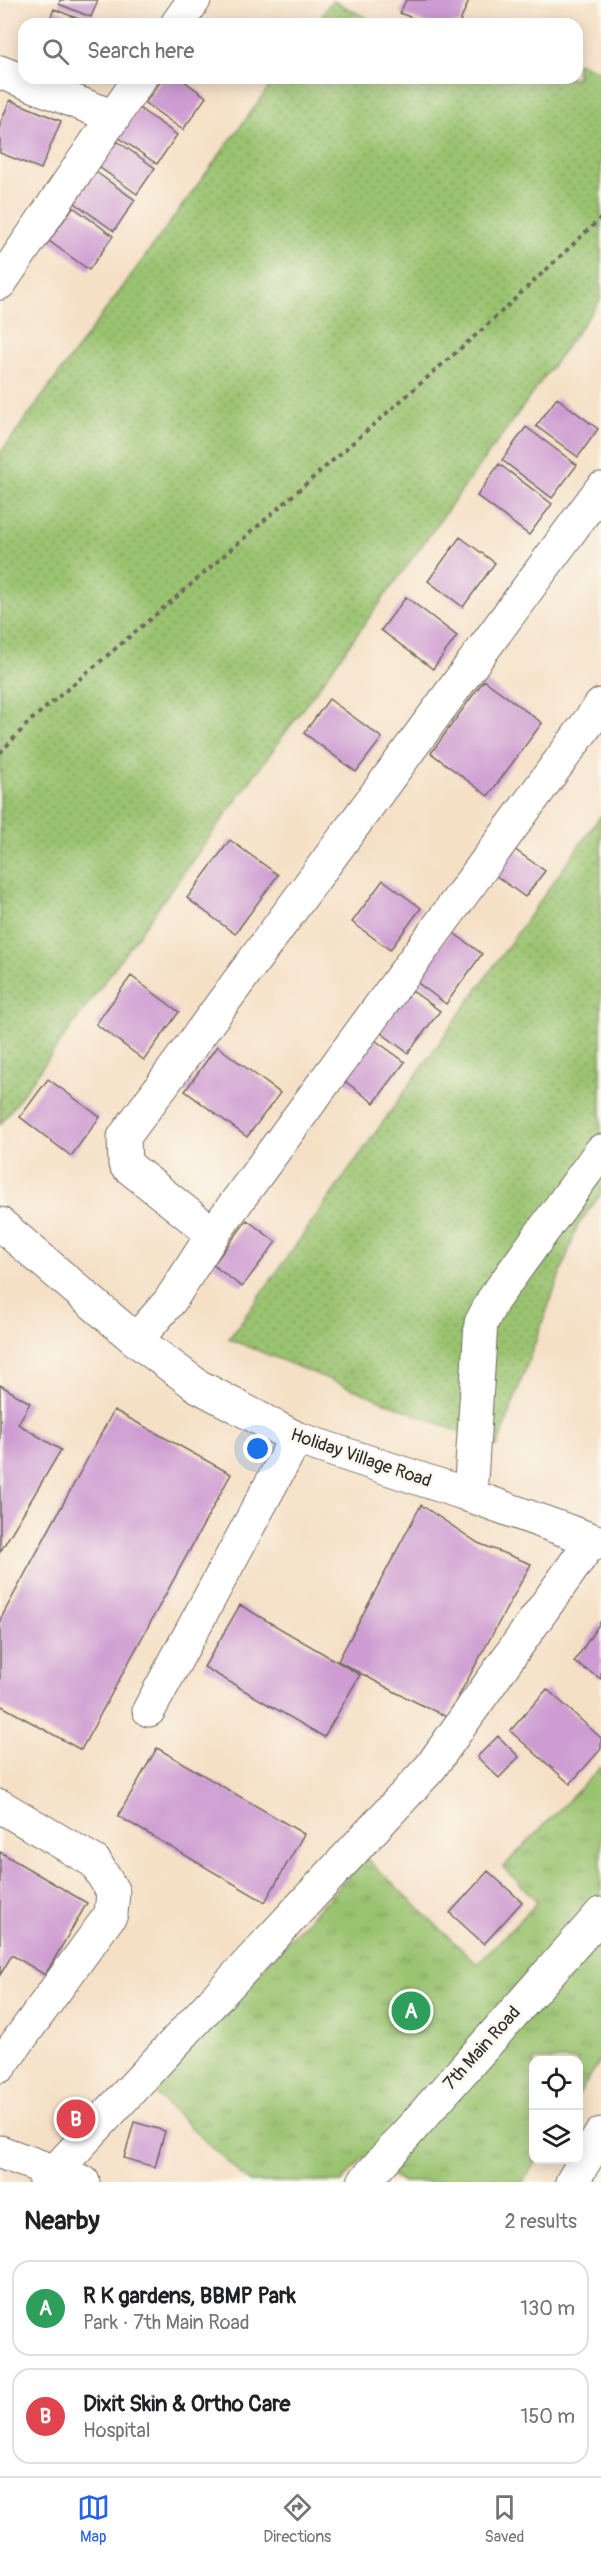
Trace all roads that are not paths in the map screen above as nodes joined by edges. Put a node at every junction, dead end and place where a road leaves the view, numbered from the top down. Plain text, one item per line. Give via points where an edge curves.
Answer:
1 (194, 0) edge
2 (181, 18) edge
3 (0, 72) edge
4 (18, 79) edge
5 (30, 84) edge
6 (136, 84) edge
7 (114, 117) junction
8 (12, 244) edge
9 (0, 283) edge
10 (601, 489) edge
11 (601, 705) edge
12 (601, 1151) edge
13 (0, 1224) edge
14 (213, 1234) junction
15 (136, 1341) junction
16 (296, 1438) junction
17 (470, 1496) junction
18 (596, 1541) edge
19 (149, 1710) dead end
20 (0, 1806) edge
21 (601, 1914) edge
22 (0, 2066) edge
23 (601, 2134) edge
24 (0, 2152) edge
25 (61, 2179) edge
26 (364, 2182) edge
27 (572, 2182) edge

1 - 2 street
3 - 4 street
5 - 7 street
6 - 7 street
7 - 8 street
8 - 9 street
10 - 14 street via 124,1137 125,1164
11 - 14 street
12 - 17 street via 493,1300 481,1323
13 - 15 street, Holiday Village Road
14 - 15 street via 170,1301
15 - 16 street, Holiday Village Road via 198,1386
16 - 17 street, Holiday Village Road
16 - 19 street
17 - 18 street, Holiday Village Road
18 - 25 street via 430,1768
20 - 22 street via 95,1862 112,1892 111,1914
21 - 26 street, 7th Main Road
23 - 27 street
24 - 25 street

